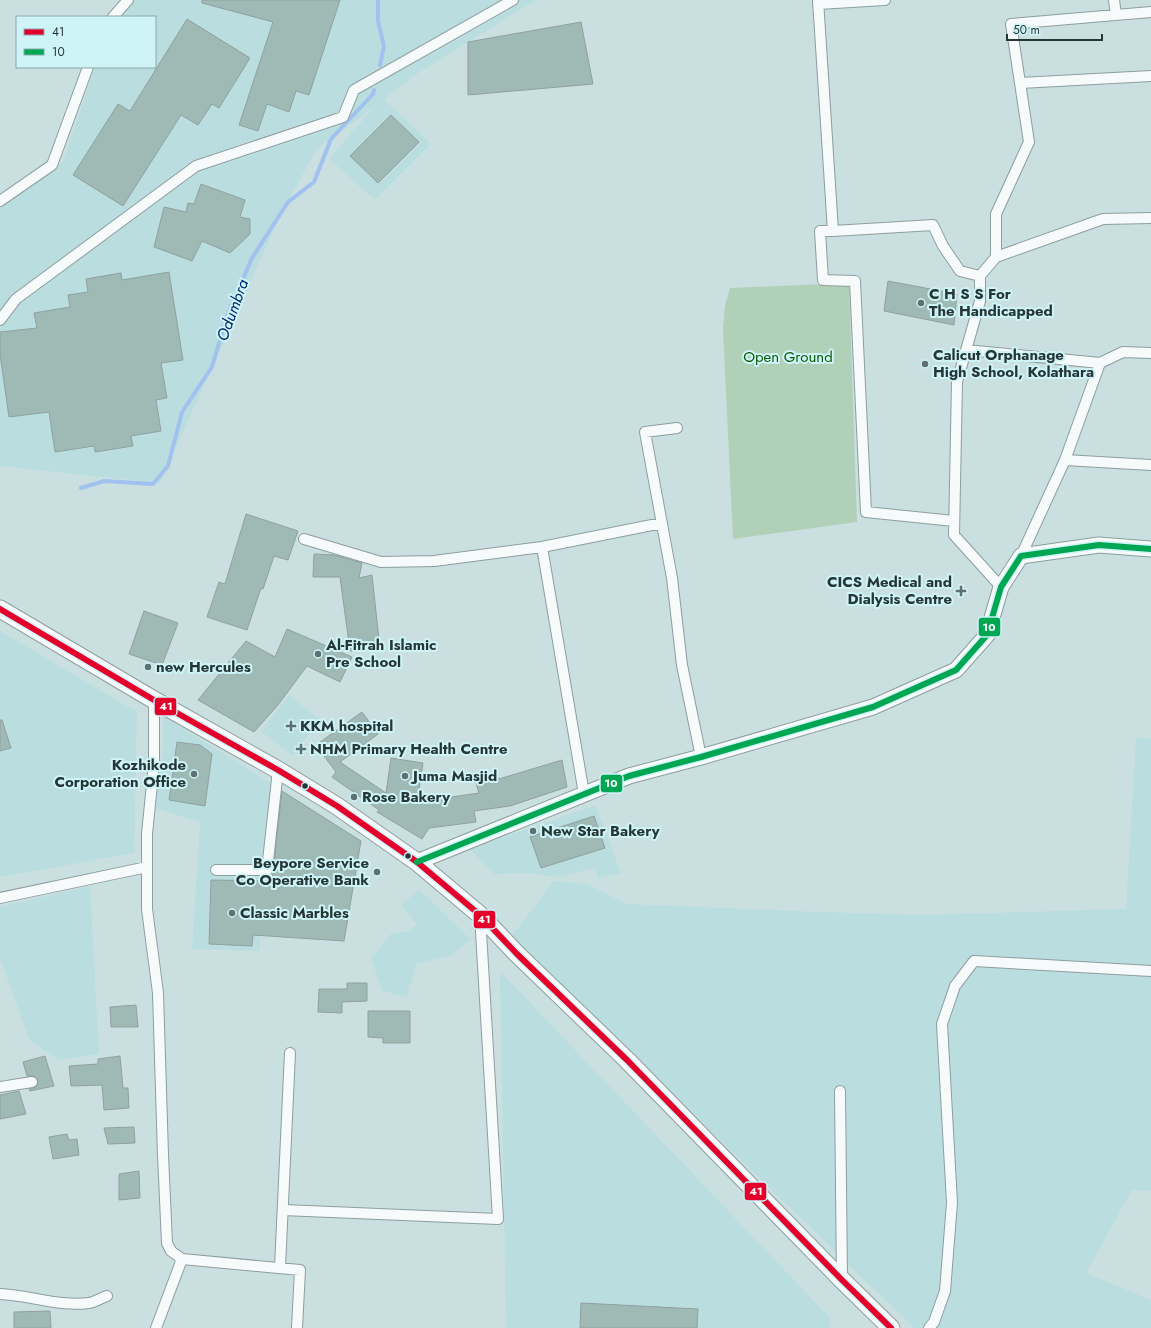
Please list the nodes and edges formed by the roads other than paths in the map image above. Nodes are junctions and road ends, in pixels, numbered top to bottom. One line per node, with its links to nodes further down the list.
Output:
1 (128, 0): 8 (street)
2 (513, 0): 17 (street)
3 (885, 0): 5 (street)
4 (1114, 0): 7 (street)
5 (818, 2): 14 (street)
6 (1151, 12): 7 (street)
7 (1116, 15): 11 (street)
8 (115, 16)
9 (88, 68): 12 (street)
10 (1151, 76): 11 (street)
11 (1020, 83): 15 (street)
12 (0, 201)
13 (1151, 218): 15 (street)
14 (833, 231): 16 (street); 24 (street)
15 (996, 257): 16 (street)
16 (980, 276): 18 (street)
17 (0, 320)
18 (966, 350): 20 (street); 24 (street)
19 (1151, 353): 20 (street)
20 (1100, 363): 22 (street)
21 (677, 428): 25 (street)
22 (1065, 460): 23 (street); 29 (street)
23 (1151, 465)
24 (954, 521): 30 (street)
25 (662, 523): 27 (street); 33 (street)
26 (304, 539): 27 (street)
27 (542, 547): 35 (street)
28 (1151, 549): 29 (main road)
29 (1021, 556): 30 (main road)
30 (1002, 587): 33 (main road)
31 (0, 609): 32 (main road)
32 (154, 700): 34 (main road); 37 (street)
33 (701, 757): 35 (main road)
34 (278, 770): 36 (main road); 38 (street)
35 (584, 794): 36 (main road)
36 (417, 862): 40 (main road)
37 (147, 867): 39 (street); 47 (street)
38 (216, 870)
39 (0, 898)
40 (480, 915): 46 (street); 49 (main road)
41 (1151, 971): 55 (street)
42 (290, 1053): 46 (street)
43 (32, 1082): 44 (street)
44 (0, 1087)
45 (840, 1091): 49 (street)
46 (283, 1210): 48 (street)
47 (182, 1260): 48 (street); 52 (street)
48 (280, 1268): 53 (street)
49 (842, 1280): 54 (main road)
50 (0, 1294): 51 (street)
51 (106, 1296)
52 (156, 1328)
53 (297, 1328)
54 (891, 1328)
55 (928, 1328)

